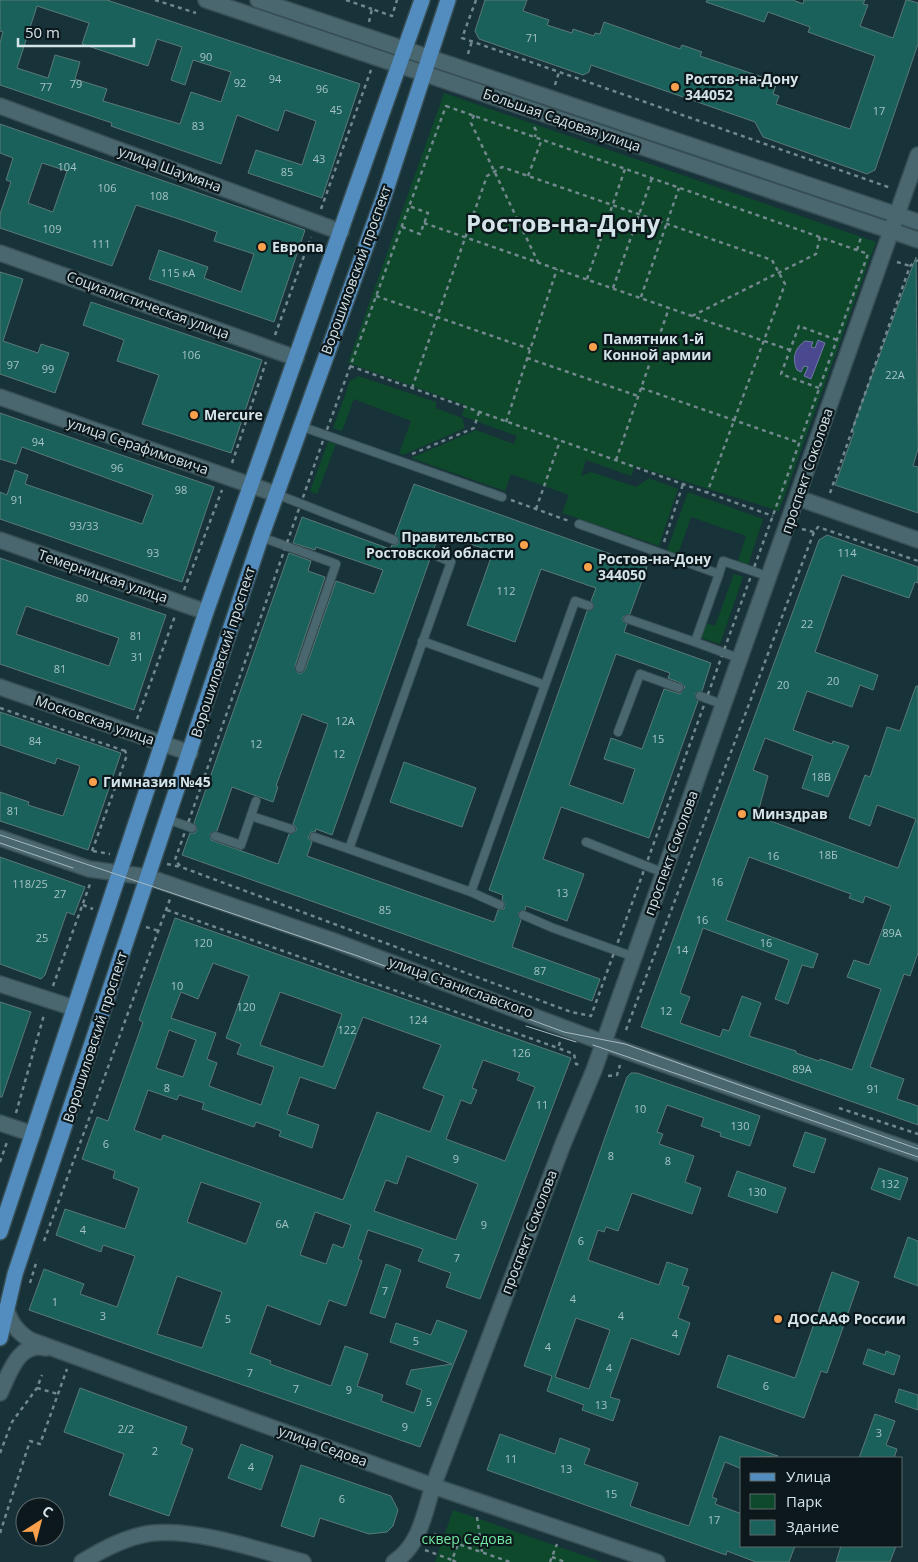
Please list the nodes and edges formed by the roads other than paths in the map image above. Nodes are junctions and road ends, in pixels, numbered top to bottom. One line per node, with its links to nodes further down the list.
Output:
1 (206, 0): 7 (street, Большая Садовая улица)
2 (258, 0): 5 (street, Большая Садовая улица)
3 (422, 0): 5 (main road, Ворошиловский проспект)
4 (448, 0): 6 (main road, Ворошиловский проспект)
5 (405, 48): 6 (street, Большая Садовая улица); 7 (main road, Ворошиловский проспект)
6 (430, 57): 8 (main road, Ворошиловский проспект); 11 (street, Большая Садовая улица)
7 (399, 64): 8 (street, Большая Садовая улица); 14 (main road, Ворошиловский проспект)
8 (425, 73): 13 (street, Большая Садовая улица); 19 (main road, Ворошиловский проспект)
9 (0, 106): 14 (street, улица Шаумяна)
10 (918, 155): 11 (street, проспект Соколова)
11 (896, 214): 12 (street, Большая Садовая улица); 13 (street, проспект Соколова)
12 (918, 222)
13 (890, 230): 15 (street, Большая Садовая улица); 23 (street, проспект Соколова)
14 (341, 232): 17 (main road, Ворошиловский проспект)
15 (918, 240)
16 (0, 253): 17 (street, Социалистическая улица)
17 (296, 358): 20 (main road, Ворошиловский проспект)
18 (0, 397): 20 (street, улица Серафимовича)
19 (300, 426): 21 (main road, Ворошиловский проспект); 22 (lane)
20 (250, 485): 21 (street, улица Серафимовича); 33 (main road, Ворошиловский проспект)
21 (276, 494): 25 (main road, Ворошиловский проспект); 27 (lane)
22 (502, 497)
23 (798, 498): 28 (street); 31 (street, проспект Соколова)
24 (579, 524): 30 (lane)
25 (261, 537): 38 (lane); 46 (main road, Ворошиловский проспект)
26 (0, 540): 33 (street, Темерницкая улица)
27 (394, 540)
28 (918, 540)
29 (432, 554): 35 (lane)
30 (719, 574): 31 (lane); 36 (lane)
31 (770, 577): 37 (street, проспект Соколова)
32 (589, 606): 39 (lane)
33 (206, 612): 45 (main road, Ворошиловский проспект)
34 (628, 619): 36 (lane)
35 (422, 641): 39 (lane); 56 (lane)
36 (695, 642): 37 (lane)
37 (741, 659): 43 (street, проспект Соколова)
38 (300, 668)
39 (545, 685): 60 (lane)
40 (0, 687): 45 (street, Московская улица)
41 (680, 688): 44 (lane)
42 (703, 698): 43 (lane)
43 (724, 705): 57 (street, проспект Соколова)
44 (618, 732)
45 (162, 743): 46 (street, Московская улица); 58 (main road, Ворошиловский проспект)
46 (190, 753): 49 (main road, Ворошиловский проспект)
47 (256, 801): 48 (lane)
48 (251, 816): 51 (lane); 52 (lane)
49 (167, 819): 50 (lane); 59 (main road, Ворошиловский проспект)
50 (189, 827)
51 (291, 829)
52 (215, 836)
53 (314, 837): 56 (lane)
54 (0, 838): 58 (street, улица Станиславского)
55 (586, 842): 57 (lane)
56 (349, 848): 60 (lane)
57 (664, 873): 63 (street, проспект Соколова)
58 (120, 874): 59 (street, улица Станиславского); 65 (main road, Ворошиловский проспект)
59 (148, 877): 66 (street, улица Станиславского); 71 (main road, Ворошиловский проспект)
60 (471, 892): 61 (lane)
61 (500, 905)
62 (523, 915): 63 (lane)
63 (634, 957): 66 (street, проспект Соколова)
64 (0, 984): 65 (street)
65 (74, 1008): 68 (main road, Ворошиловский проспект)
66 (604, 1041): 69 (street, улица Станиславского); 75 (street, проспект Соколова)
67 (0, 1123): 68 (street)
68 (33, 1134): 70 (main road, Ворошиловский проспект)
69 (918, 1153)
70 (0, 1232)
71 (6, 1308): 72 (main road, Ворошиловский проспект); 73 (street, улица Седова)
72 (0, 1338)
73 (72, 1355): 74 (street); 75 (street, улица Седова)
74 (0, 1393)
75 (433, 1486): 78 (street, проспект Соколова); 79 (street, улица Седова)
76 (82, 1562): 77 (street)
77 (303, 1562)
78 (394, 1562)
79 (658, 1562)

